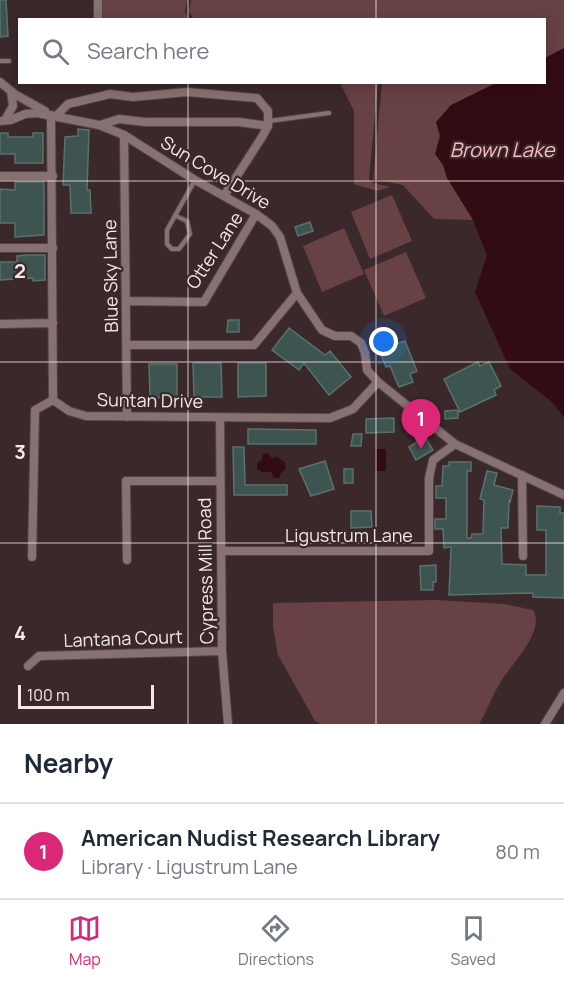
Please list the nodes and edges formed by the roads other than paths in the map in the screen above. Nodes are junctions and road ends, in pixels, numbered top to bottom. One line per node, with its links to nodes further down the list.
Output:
1 (98, 0): 2 (street)
2 (98, 18)
3 (0, 61): 4 (lane)
4 (9, 62)
5 (0, 82): 6 (street, Sun Cove Drive)
6 (11, 91): 8 (street, Sun Cove Drive); 9 (street)
7 (329, 114): 10 (lane)
8 (54, 115): 9 (street, Sun Cove Drive); 10 (street); 11 (street, Sun Cove Drive); 14 (street)
9 (3, 121)
10 (268, 123): 11 (street); 16 (street)
11 (99, 125): 12 (street, Sun Cove Drive)
12 (124, 135): 15 (street, Sun Cove Drive); 22 (street, Blue Sky Lane)
13 (0, 176): 14 (street)
14 (53, 176): 20 (street)
15 (195, 180): 16 (street, Sun Cove Drive); 18 (lane)
16 (224, 196): 17 (street, Sun Cove Drive)
17 (256, 214): 21 (street, Sun Cove Drive); 22 (street, Otter Lane)
18 (176, 216): 18 (lane)
19 (0, 248): 20 (street)
20 (53, 248): 23 (street)
21 (297, 293): 25 (street); 26 (street, Sun Cove Drive)
22 (127, 301): 25 (street, Blue Sky Lane)
23 (53, 323): 24 (street); 27 (street)
24 (0, 324)
25 (127, 345): 28 (street, Blue Sky Lane)
26 (378, 382): 29 (street, Suntan Drive); 30 (street, Sun Cove Drive)
27 (53, 400): 28 (street, Suntan Drive); 36 (street)
28 (127, 417): 29 (street, Suntan Drive)
29 (220, 418): 32 (street, Cypress Mill Road)
30 (455, 444): 31 (street, Sun Cove Drive); 34 (street, Ligustrum Lane)
31 (522, 475): 33 (street, Sun Cove Drive); 35 (street)
32 (220, 481): 34 (street, Cypress Mill Road); 37 (street)
33 (564, 495)
34 (221, 550): 38 (street, Cypress Mill Road)
35 (524, 556)
36 (33, 558)
37 (127, 560)
38 (222, 651): 39 (street, Lantana Court); 41 (street, Cypress Mill Road)
39 (28, 666)
40 (564, 693): 42 (street)
41 (228, 724)
42 (545, 724)

